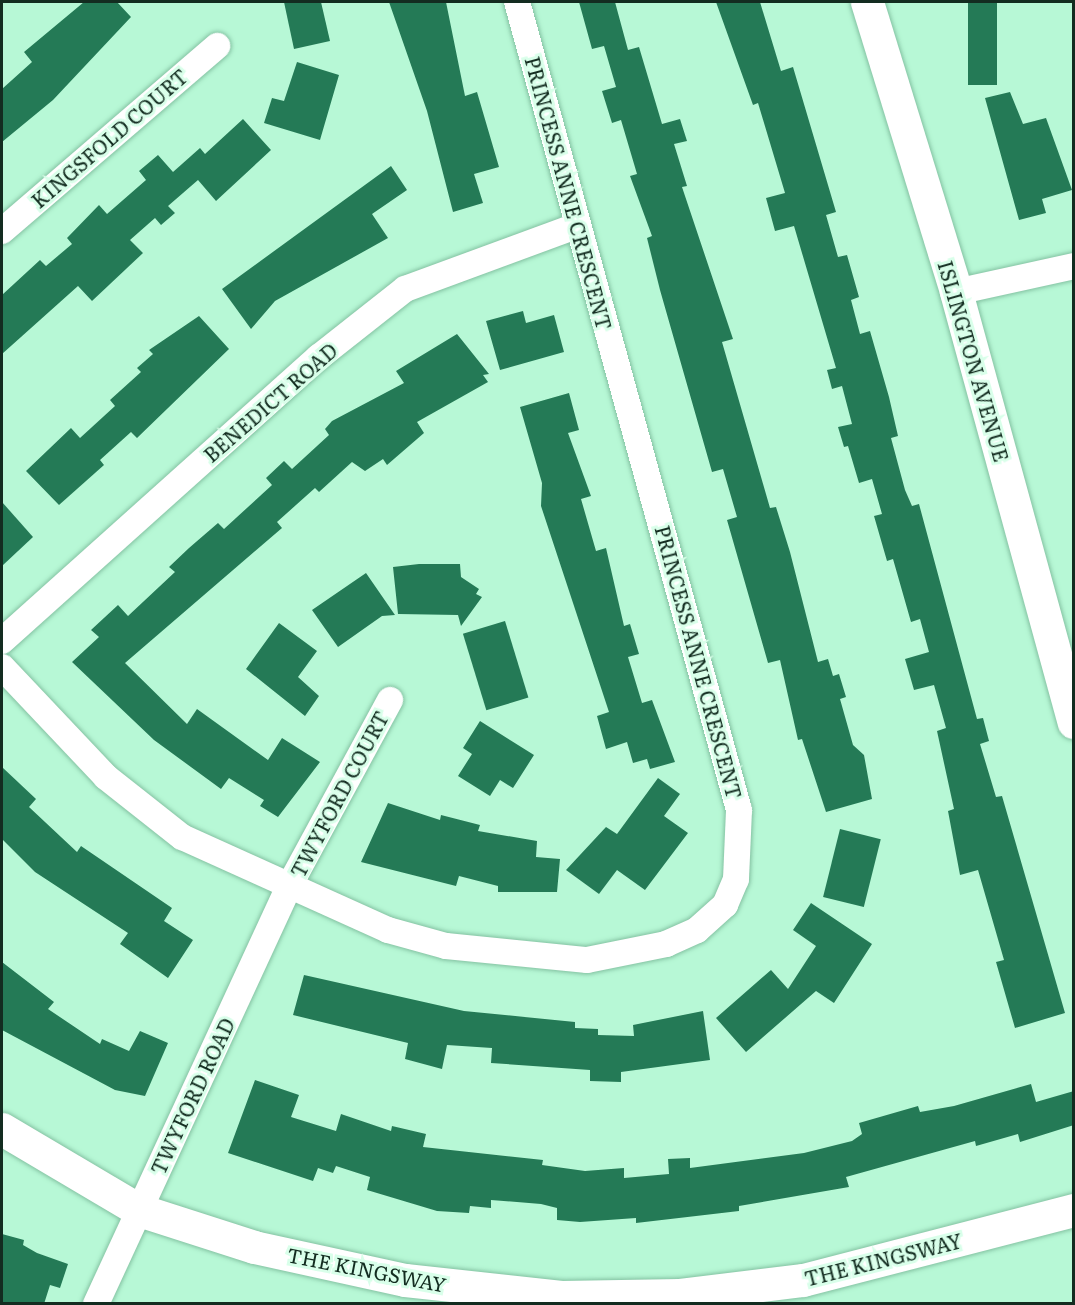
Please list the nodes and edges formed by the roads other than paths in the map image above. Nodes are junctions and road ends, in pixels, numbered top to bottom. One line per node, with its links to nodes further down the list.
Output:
1 (517, 2): 4 (street, PRINCESS ANNE CRESCENT)
2 (867, 2): 7 (street, ISLINGTON AVENUE)
3 (217, 46): 5 (street, KINGSFOLD COURT)
4 (576, 226): 8 (street, BENEDICT ROAD); 12 (street, PRINCESS ANNE CRESCENT)
5 (2, 231)
6 (1074, 266): 7 (street)
7 (956, 292): 11 (street, ISLINGTON AVENUE)
8 (2, 641)
9 (2, 667): 12 (street, PRINCESS ANNE CRESCENT)
10 (390, 699): 12 (street, TWYFORD COURT)
11 (1074, 722)
12 (288, 888): 14 (street, TWYFORD ROAD)
13 (2, 1129): 14 (street, THE KINGSWAY)
14 (139, 1210): 15 (street, THE KINGSWAY); 16 (street, TWYFORD ROAD)
15 (1074, 1210)
16 (96, 1304)

